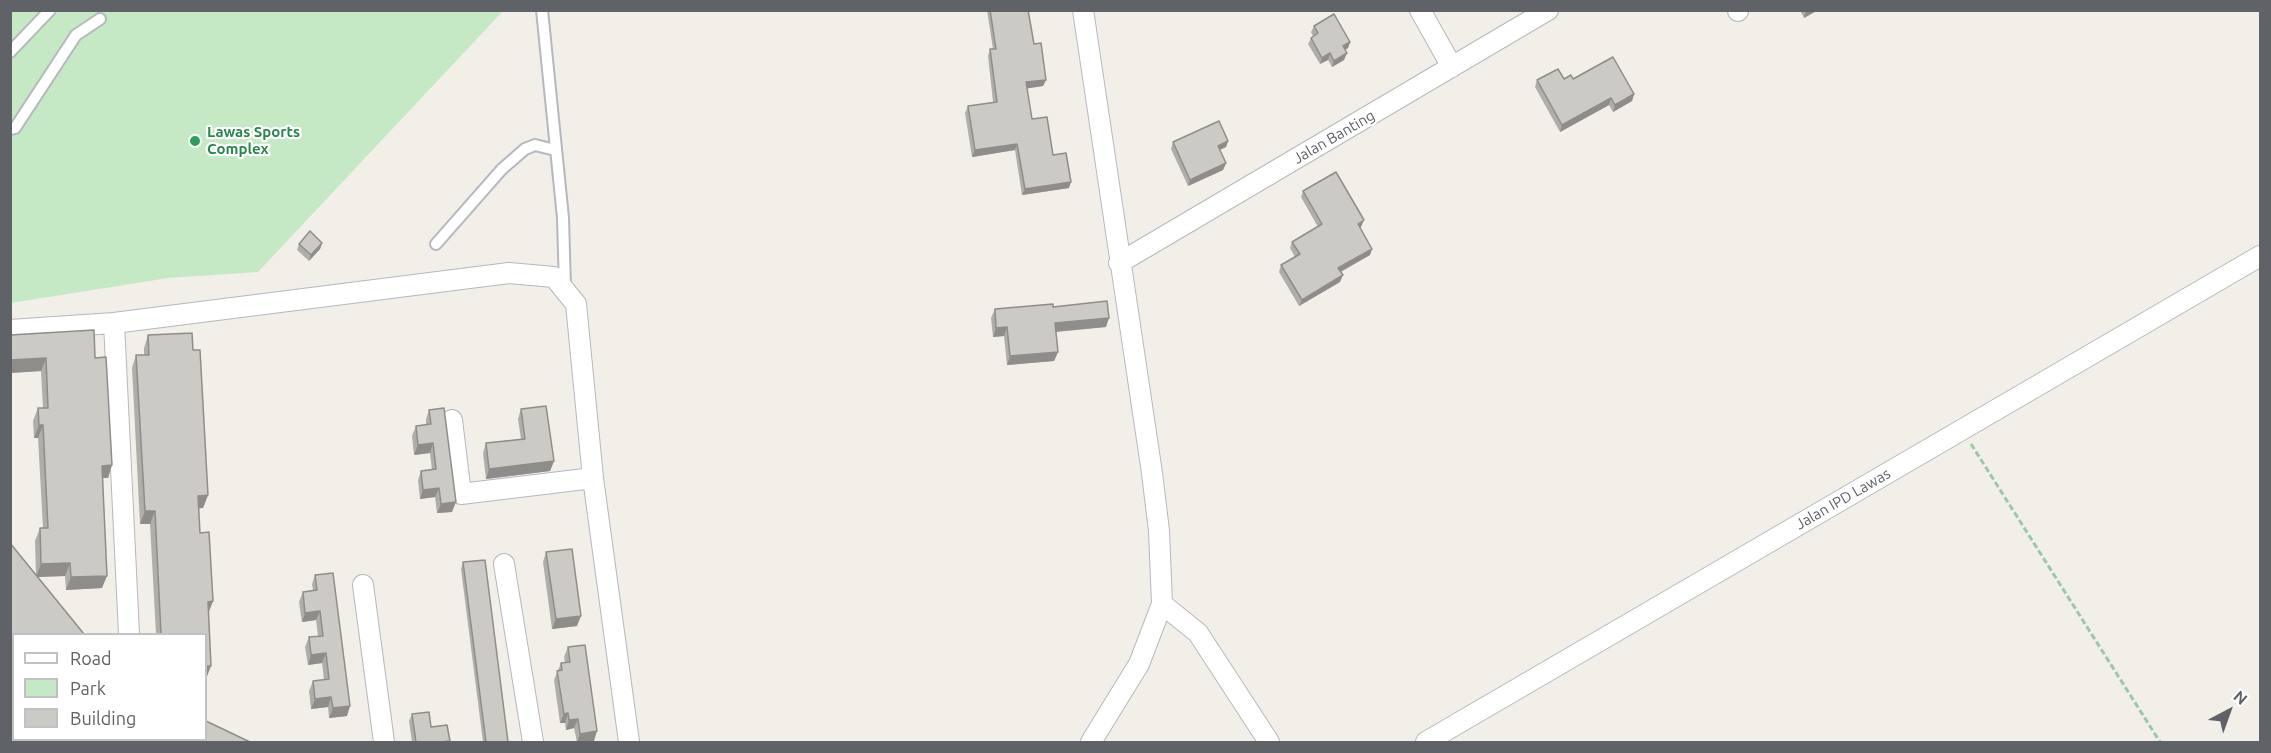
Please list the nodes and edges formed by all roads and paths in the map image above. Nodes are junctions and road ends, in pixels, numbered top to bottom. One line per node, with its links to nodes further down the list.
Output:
1 (50, 10): 7 (lane)
2 (542, 10): 10 (lane)
3 (1083, 10): 13 (street)
4 (1420, 10): 8 (street)
5 (1548, 10): 8 (street, Jalan Banting)
6 (100, 19): 9 (lane)
7 (10, 52)
8 (1452, 67): 13 (street, Jalan Banting)
9 (10, 129)
10 (555, 150): 11 (lane); 14 (lane)
11 (436, 244)
12 (2260, 256): 18 (street, Jalan IPD Lawas)
13 (1119, 263): 22 (street)
14 (565, 290): 15 (street); 19 (street)
15 (114, 323): 16 (street); 23 (street)
16 (10, 330)
17 (452, 420): 19 (street)
18 (1962, 430): 29 (street, Jalan IPD Lawas); 30 (path)
19 (593, 478): 26 (street)
20 (504, 564): 25 (street)
21 (363, 585): 24 (street)
22 (1162, 604): 27 (street); 28 (street)
23 (129, 633)
24 (384, 742)
25 (533, 742)
26 (629, 742)
27 (1091, 742)
28 (1269, 742)
29 (1426, 742)
30 (2160, 742)

